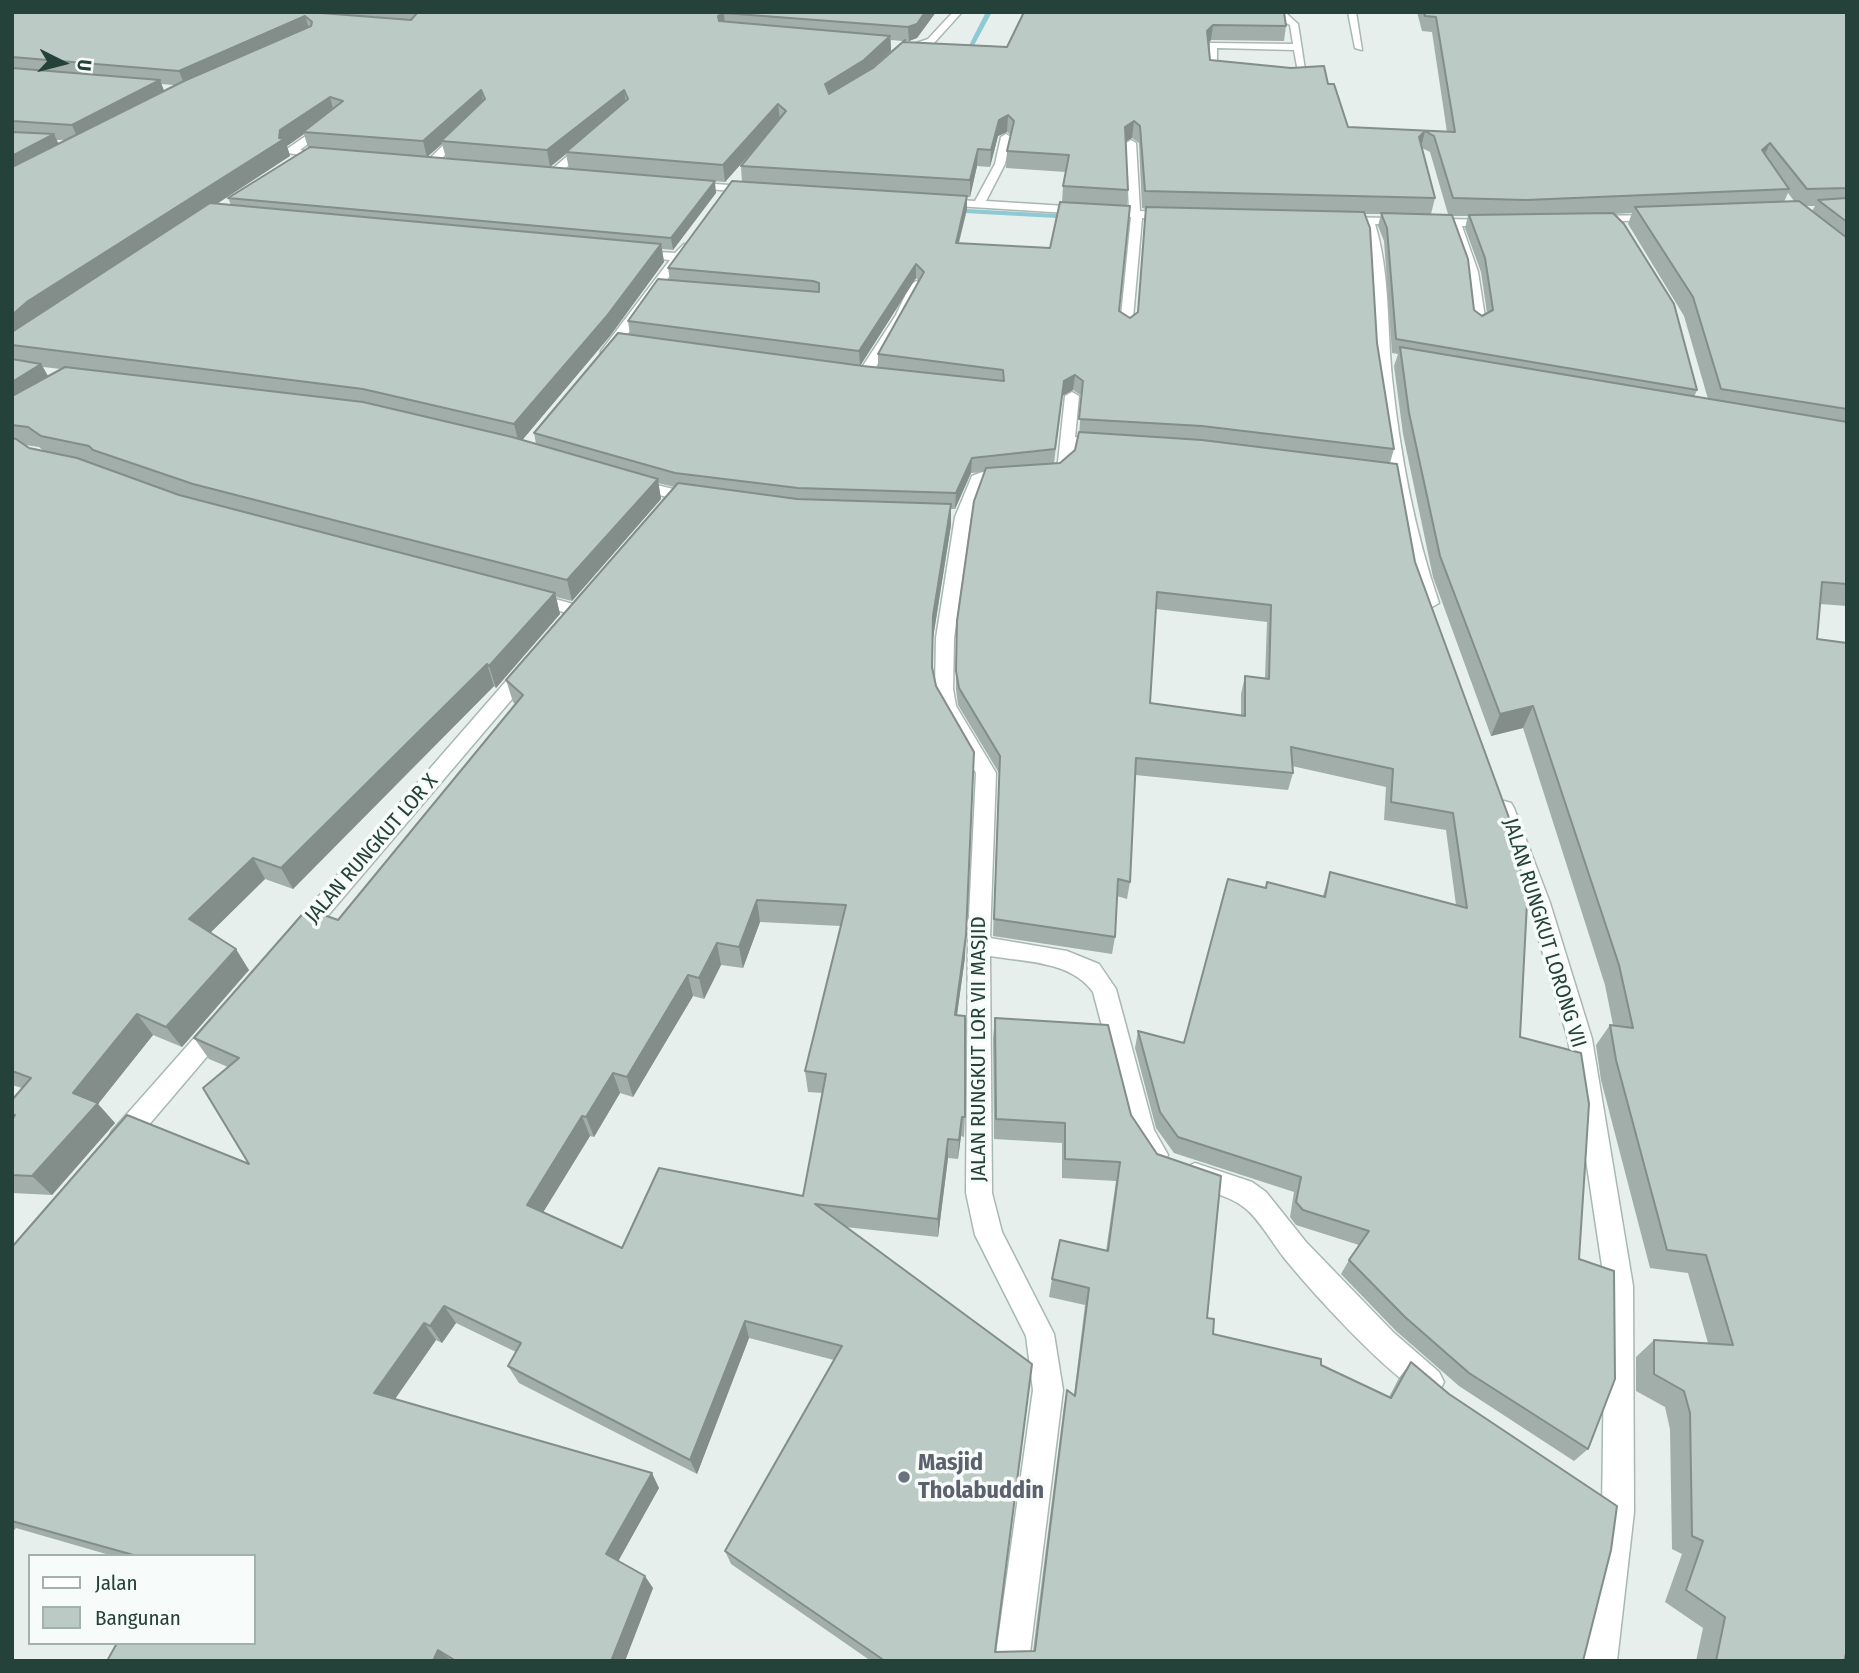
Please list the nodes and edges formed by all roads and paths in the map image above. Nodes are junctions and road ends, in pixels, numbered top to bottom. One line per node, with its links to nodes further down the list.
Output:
1 (958, 12): 5 (street)
2 (1269, 12): 6 (street)
3 (1352, 12): 7 (street)
4 (883, 45): 5 (street)
5 (910, 47): 8 (street)
6 (1298, 47): 9 (street); 10 (street)
7 (1359, 48)
8 (886, 62)
9 (1242, 75)
10 (1276, 77)
11 (340, 117): 17 (street)
12 (476, 120): 19 (street)
13 (1006, 137): 32 (street)
14 (595, 138): 23 (street)
15 (1130, 143): 36 (street)
16 (320, 153): 17 (street)
17 (298, 159): 21 (street)
18 (419, 161): 19 (street)
19 (432, 162): 20 (street)
20 (445, 163)
21 (314, 165)
22 (540, 171): 23 (street)
23 (554, 173): 25 (street)
24 (428, 174): 26 (street)
25 (568, 174)
26 (441, 175)
27 (737, 178): 30 (street)
28 (675, 183): 30 (street)
29 (770, 191): 30 (street)
30 (722, 196)
31 (923, 201): 32 (street)
32 (979, 204): 36 (street)
33 (1436, 205): 40 (street)
34 (1190, 216): 36 (street)
35 (1664, 216): 37 (street)
36 (1136, 218): 50 (street)
37 (1612, 219): 39 (street); 44 (street)
38 (1320, 220): 43 (street)
39 (1576, 220)
40 (1441, 222): 41 (street); 43 (street)
41 (1454, 222): 42 (street); 49 (street)
42 (1507, 223)
43 (1372, 232): 57 (street)
44 (1626, 233)
45 (693, 235): 47 (street)
46 (622, 252): 47 (street)
47 (677, 257): 51 (street)
48 (916, 285): 52 (street)
49 (1479, 324)
50 (1127, 326)
51 (600, 362)
52 (864, 375)
53 (1072, 396): 54 (street)
54 (1067, 440): 55 (street); 69 (street, JALAN RUNGKUT LOR VII MASJID)
55 (1115, 443)
56 (1375, 470): 57 (street)
57 (1400, 474): 65 (street)
58 (612, 478): 59 (street)
59 (676, 496): 60 (street); 61 (street)
60 (717, 502)
61 (658, 517)
62 (596, 590): 64 (street)
63 (512, 592): 64 (street)
64 (578, 611): 66 (street)
65 (1440, 630)
66 (560, 632)
67 (541, 653): 70 (street, JALAN RUNGKUT LOR X)
68 (1496, 786): 75 (street, JALAN RUNGKUT LORONG VII)
69 (979, 945): 73 (street); 76 (street, JALAN RUNGKUT LOR VII MASJID)
70 (286, 949)
71 (231, 1012): 72 (street)
72 (103, 1160)
73 (1447, 1398)
74 (1595, 1497): 75 (street)
75 (1618, 1512): 77 (street, JALAN RUNGKUT LORONG VII)
76 (1012, 1661)
77 (1600, 1661)

